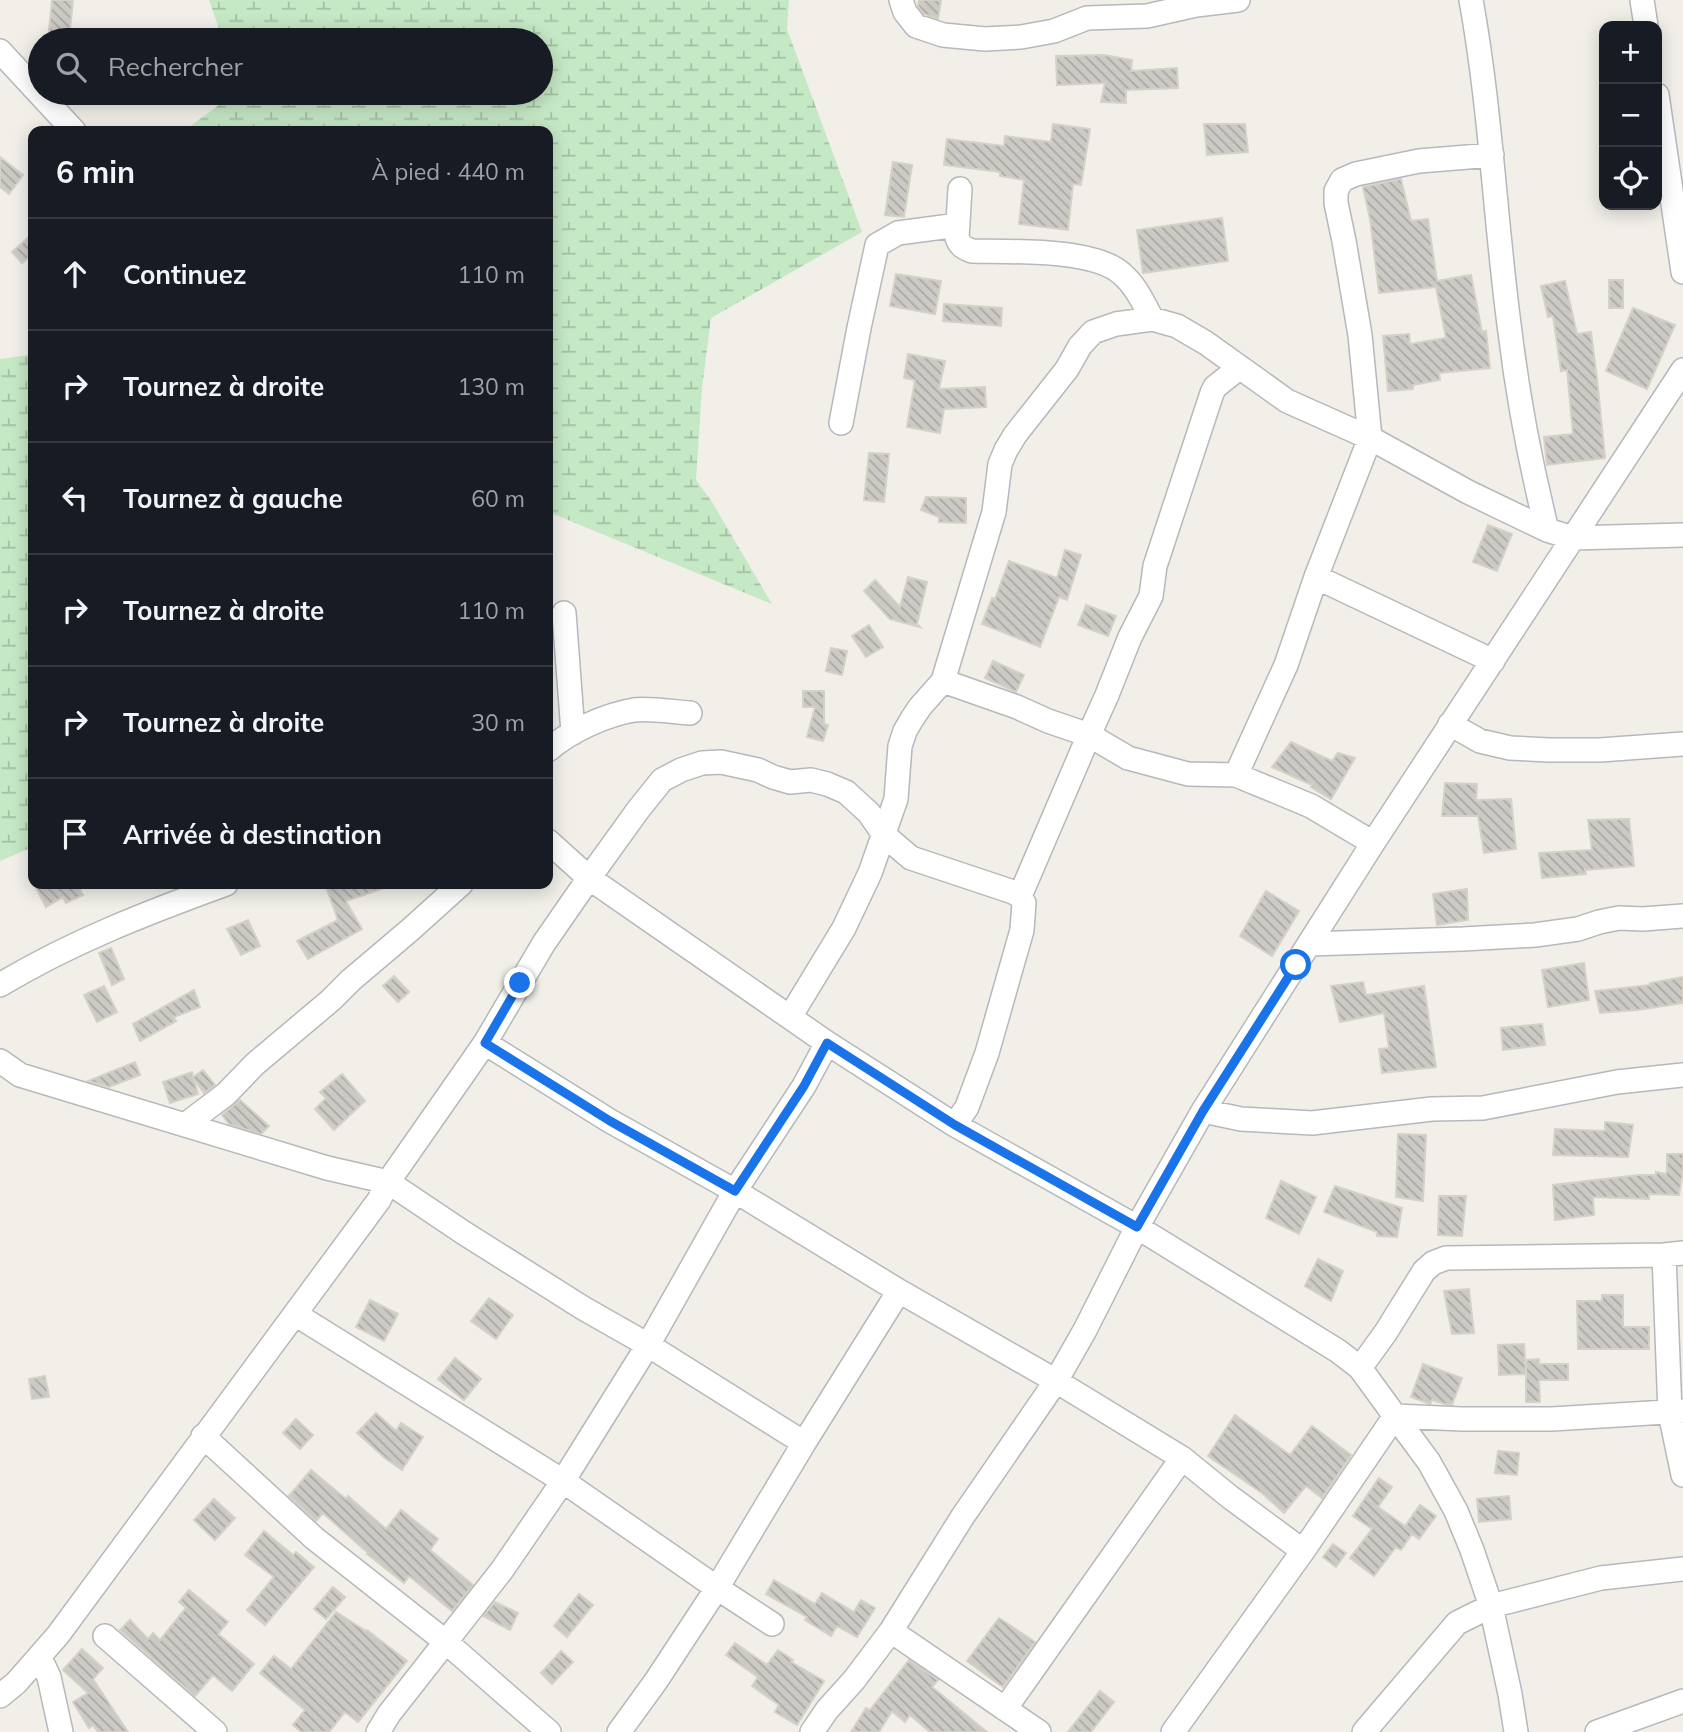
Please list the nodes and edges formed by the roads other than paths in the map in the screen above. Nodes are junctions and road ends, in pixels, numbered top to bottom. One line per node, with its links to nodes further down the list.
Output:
1 (901, 0): 6 (street)
2 (1238, 0): 5 (street)
3 (1471, 0): 13 (street)
4 (1642, 0): 7 (street)
5 (1197, 3): 6 (street)
6 (1086, 9)
7 (1645, 21)
8 (0, 51): 9 (street)
9 (28, 81)
10 (50, 105): 11 (street)
11 (69, 126)
12 (1662, 129): 16 (street)
13 (1492, 155): 21 (street); 22 (street)
14 (960, 189): 15 (street)
15 (958, 225): 17 (street); 20 (street)
16 (1683, 272)
17 (1152, 319): 18 (street); 28 (street)
18 (1239, 368): 21 (street); 32 (street)
19 (1683, 370): 24 (street)
20 (841, 423)
21 (1370, 438): 22 (street); 25 (street)
22 (1547, 530): 24 (street)
23 (1683, 535): 24 (street)
24 (1573, 538): 27 (street)
25 (1316, 577): 27 (street); 35 (street)
26 (564, 613): 31 (street)
27 (1493, 661): 30 (street)
28 (943, 681): 32 (street); 36 (street)
29 (690, 713): 31 (street)
30 (1450, 724): 33 (street); 37 (street)
31 (573, 733): 34 (street)
32 (1089, 735): 35 (street); 42 (street)
33 (1683, 744)
34 (553, 746)
35 (1236, 775): 37 (street)
36 (884, 835): 39 (street); 42 (street); 46 (street)
37 (1373, 842): 44 (street)
38 (553, 846): 39 (street)
39 (589, 878): 46 (street); 47 (street)
40 (212, 889): 45 (street)
41 (455, 889): 52 (street)
42 (1020, 896): 53 (street)
43 (1683, 916): 44 (street)
44 (1309, 944): 51 (street)
45 (0, 985)
46 (790, 1017): 48 (street)
47 (485, 1043): 54 (street); 55 (street)
48 (827, 1043): 53 (street); 55 (street)
49 (0, 1061): 52 (street)
50 (1683, 1075): 51 (street)
51 (1203, 1111): 56 (street)
52 (185, 1125): 54 (street)
53 (955, 1125): 56 (street)
54 (388, 1182): 59 (street); 60 (street)
55 (735, 1191): 58 (street); 60 (street)
56 (1137, 1227): 61 (street); 62 (street)
57 (1673, 1254): 61 (street); 63 (street)
58 (899, 1291): 62 (street); 66 (street)
59 (295, 1314): 65 (street); 69 (street)
60 (648, 1345): 66 (street); 69 (street)
61 (1360, 1368): 64 (street)
62 (1056, 1381): 67 (street); 75 (street)
63 (1676, 1412): 64 (street); 68 (street)
64 (1395, 1416): 70 (street); 73 (street)
65 (204, 1436): 77 (street); 78 (street)
66 (804, 1443): 72 (street)
67 (1182, 1458): 70 (street); 81 (street)
68 (1683, 1475)
69 (563, 1481): 72 (street); 77 (street)
70 (1303, 1551): 90 (street)
71 (1683, 1569): 73 (street)
72 (717, 1588): 74 (street); 87 (street)
73 (1491, 1606): 91 (street); 92 (street)
74 (772, 1624)
75 (891, 1631): 81 (street); 82 (street)
76 (105, 1636): 84 (street)
77 (446, 1642): 85 (street); 86 (street)
78 (40, 1658): 79 (street); 83 (street)
79 (0, 1696)
80 (1683, 1702): 93 (street)
81 (1005, 1709): 89 (street)
82 (827, 1721): 88 (street)
83 (61, 1732)
84 (215, 1732)
85 (378, 1732)
86 (549, 1732)
87 (619, 1732)
88 (812, 1732)
89 (1039, 1732)
90 (1173, 1732)
91 (1364, 1732)
92 (1516, 1732)
93 (1597, 1732)

